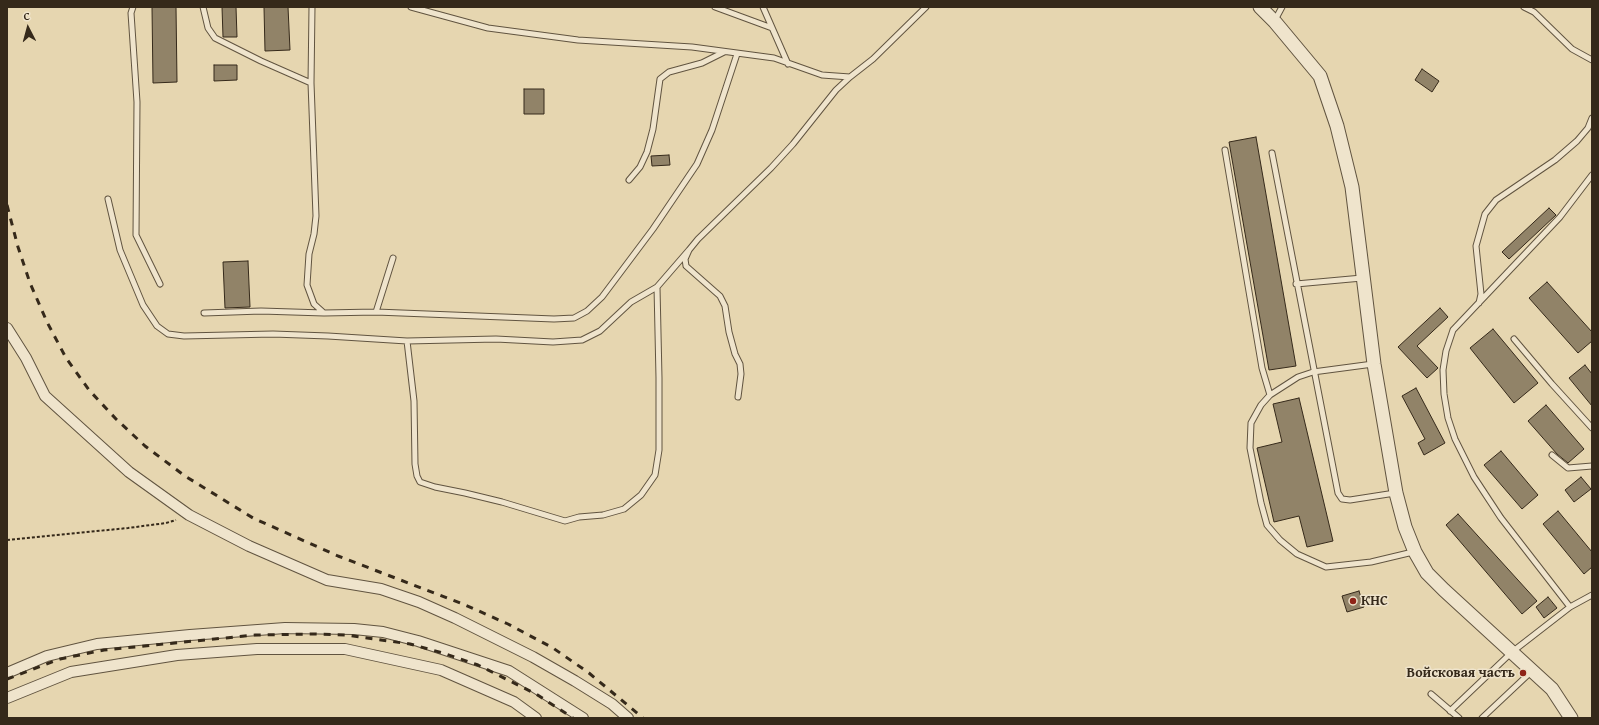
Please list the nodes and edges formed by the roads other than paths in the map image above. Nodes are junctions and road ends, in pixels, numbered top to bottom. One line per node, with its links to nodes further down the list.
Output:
1 (132, 7): 28 (lane)
2 (203, 7): 18 (lane)
3 (312, 7): 18 (lane)
4 (410, 7): 13 (lane)
5 (715, 7): 12 (lane)
6 (763, 7): 12 (lane)
7 (926, 7): 17 (lane)
8 (1260, 7): 11 (street)
9 (1282, 7): 11 (lane)
10 (1524, 7): 15 (lane)
11 (1275, 22): 27 (street)
12 (772, 28): 16 (lane)
13 (725, 52): 14 (lane); 23 (lane)
14 (737, 54): 16 (lane); 32 (lane)
15 (1592, 60)
16 (788, 64): 17 (lane)
17 (850, 77): 25 (lane)
18 (311, 83): 34 (lane)
19 (1592, 118): 31 (lane)
20 (1225, 150): 40 (lane)
21 (1272, 153): 29 (lane)
22 (1592, 175): 31 (lane)
23 (629, 180)
24 (108, 199): 37 (lane)
25 (689, 250): 30 (lane); 41 (lane)
26 (394, 258): 32 (lane)
27 (1363, 278): 29 (lane); 38 (street)
28 (160, 284)
29 (1296, 284): 39 (lane)
30 (657, 286): 37 (lane); 37 (lane)
31 (1479, 303): 48 (lane)
32 (376, 312): 34 (lane)
33 (204, 313): 34 (lane)
34 (324, 313)
35 (7, 328): 57 (street)
36 (1514, 339): 42 (lane)
37 (407, 341)
38 (1374, 364): 39 (lane); 45 (street)
39 (1313, 372): 40 (lane); 45 (lane)
40 (1270, 395): 46 (lane)
41 (738, 397)
42 (1592, 428)
43 (1552, 455): 44 (lane)
44 (1592, 466)
45 (1396, 493): 46 (street)
46 (1415, 552): 49 (street)
47 (1592, 595): 48 (lane)
48 (1570, 607): 49 (lane)
49 (1512, 652): 50 (street); 54 (lane)
50 (1532, 671): 59 (lane); 60 (street)
51 (7, 673): 56 (street)
52 (1431, 694): 54 (lane)
53 (7, 698): 55 (street)
54 (1450, 711): 58 (lane)
55 (536, 718)
56 (583, 718)
57 (628, 718)
58 (1459, 718)
59 (1482, 718)
60 (1571, 718)

